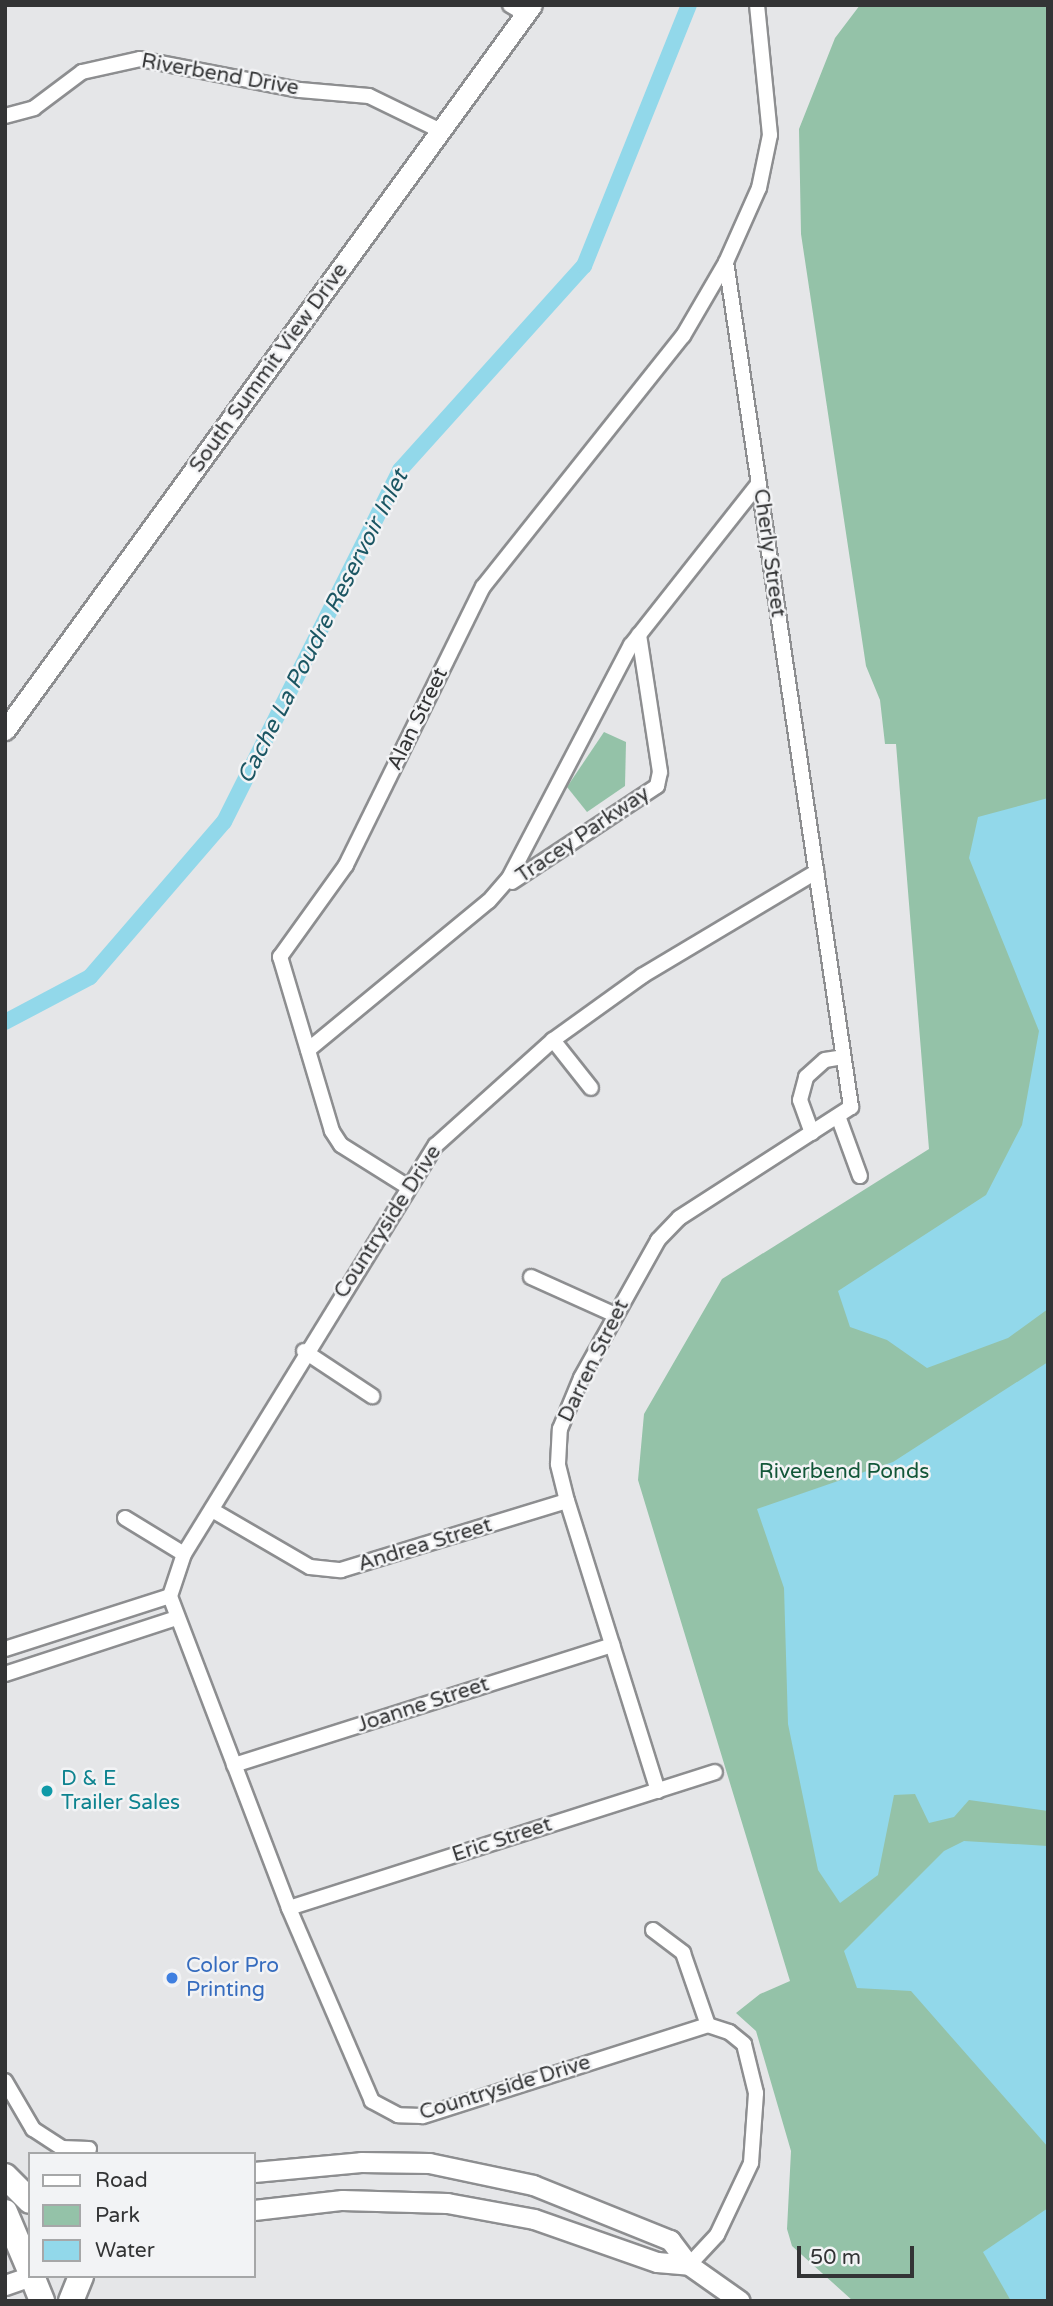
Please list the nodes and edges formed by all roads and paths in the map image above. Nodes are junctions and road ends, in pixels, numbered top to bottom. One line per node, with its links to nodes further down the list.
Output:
1 (757, 5): 5 (street)
2 (522, 8): 4 (main road, South Summit View Drive)
3 (5, 116): 4 (street, Riverbend Drive)
4 (441, 131): 8 (main road, South Summit View Drive)
5 (726, 262): 6 (street, Cherly Street); 12 (street, Alan Street)
6 (759, 484): 7 (street, Tracey Parkway); 9 (street, Cherly Street)
7 (639, 635): 10 (street, Tracey Parkway); 10 (street, Tracey Parkway)
8 (5, 730)
9 (816, 872): 11 (street, Countryside Drive); 13 (street, Cherly Street)
10 (489, 901): 12 (street, Tracey Parkway)
11 (553, 1040): 14 (street); 19 (street, Countryside Drive)
12 (308, 1050): 19 (street, Alan Street)
13 (843, 1057): 15 (street, Cherly Street); 17 (street)
14 (591, 1088)
15 (851, 1107): 16 (street, Darren Street)
16 (838, 1116): 17 (street, Darren Street); 18 (street)
17 (812, 1133): 21 (street, Darren Street)
18 (860, 1176)
19 (408, 1187): 22 (street, Countryside Drive)
20 (531, 1277): 21 (street)
21 (615, 1315): 24 (street, Darren Street)
22 (304, 1351): 23 (street); 25 (street, Countryside Drive)
23 (373, 1396)
24 (567, 1501): 25 (street, Andrea Street); 30 (street, Darren Street)
25 (212, 1510): 27 (street, Countryside Drive)
26 (125, 1518): 27 (street)
27 (184, 1554): 28 (street, Countryside Drive)
28 (170, 1596): 29 (street, Countryside Drive); 31 (street)
29 (176, 1618): 32 (street); 33 (street, Countryside Drive)
30 (612, 1645): 33 (street, Joanne Street); 35 (street, Darren Street)
31 (5, 1650)
32 (5, 1674)
33 (234, 1765): 36 (street, Countryside Drive)
34 (715, 1772): 35 (street, Eric Street)
35 (658, 1791): 36 (street, Eric Street)
36 (289, 1908): 38 (street, Countryside Drive)
37 (653, 1930): 38 (street)
38 (708, 2025): 47 (street)
39 (5, 2081): 40 (street)
40 (89, 2149)
41 (256, 2172): 47 (main road)
42 (5, 2176): 43 (highway)
43 (28, 2199)
44 (256, 2210): 47 (main road)
45 (5, 2212): 46 (highway)
46 (17, 2241): 48 (highway)
47 (690, 2264): 55 (main road)
48 (28, 2268)
49 (28, 2276): 52 (main road)
50 (32, 2278): 53 (highway)
51 (80, 2278): 54 (highway)
52 (5, 2285)
53 (42, 2301)
54 (71, 2301)
55 (740, 2301)

